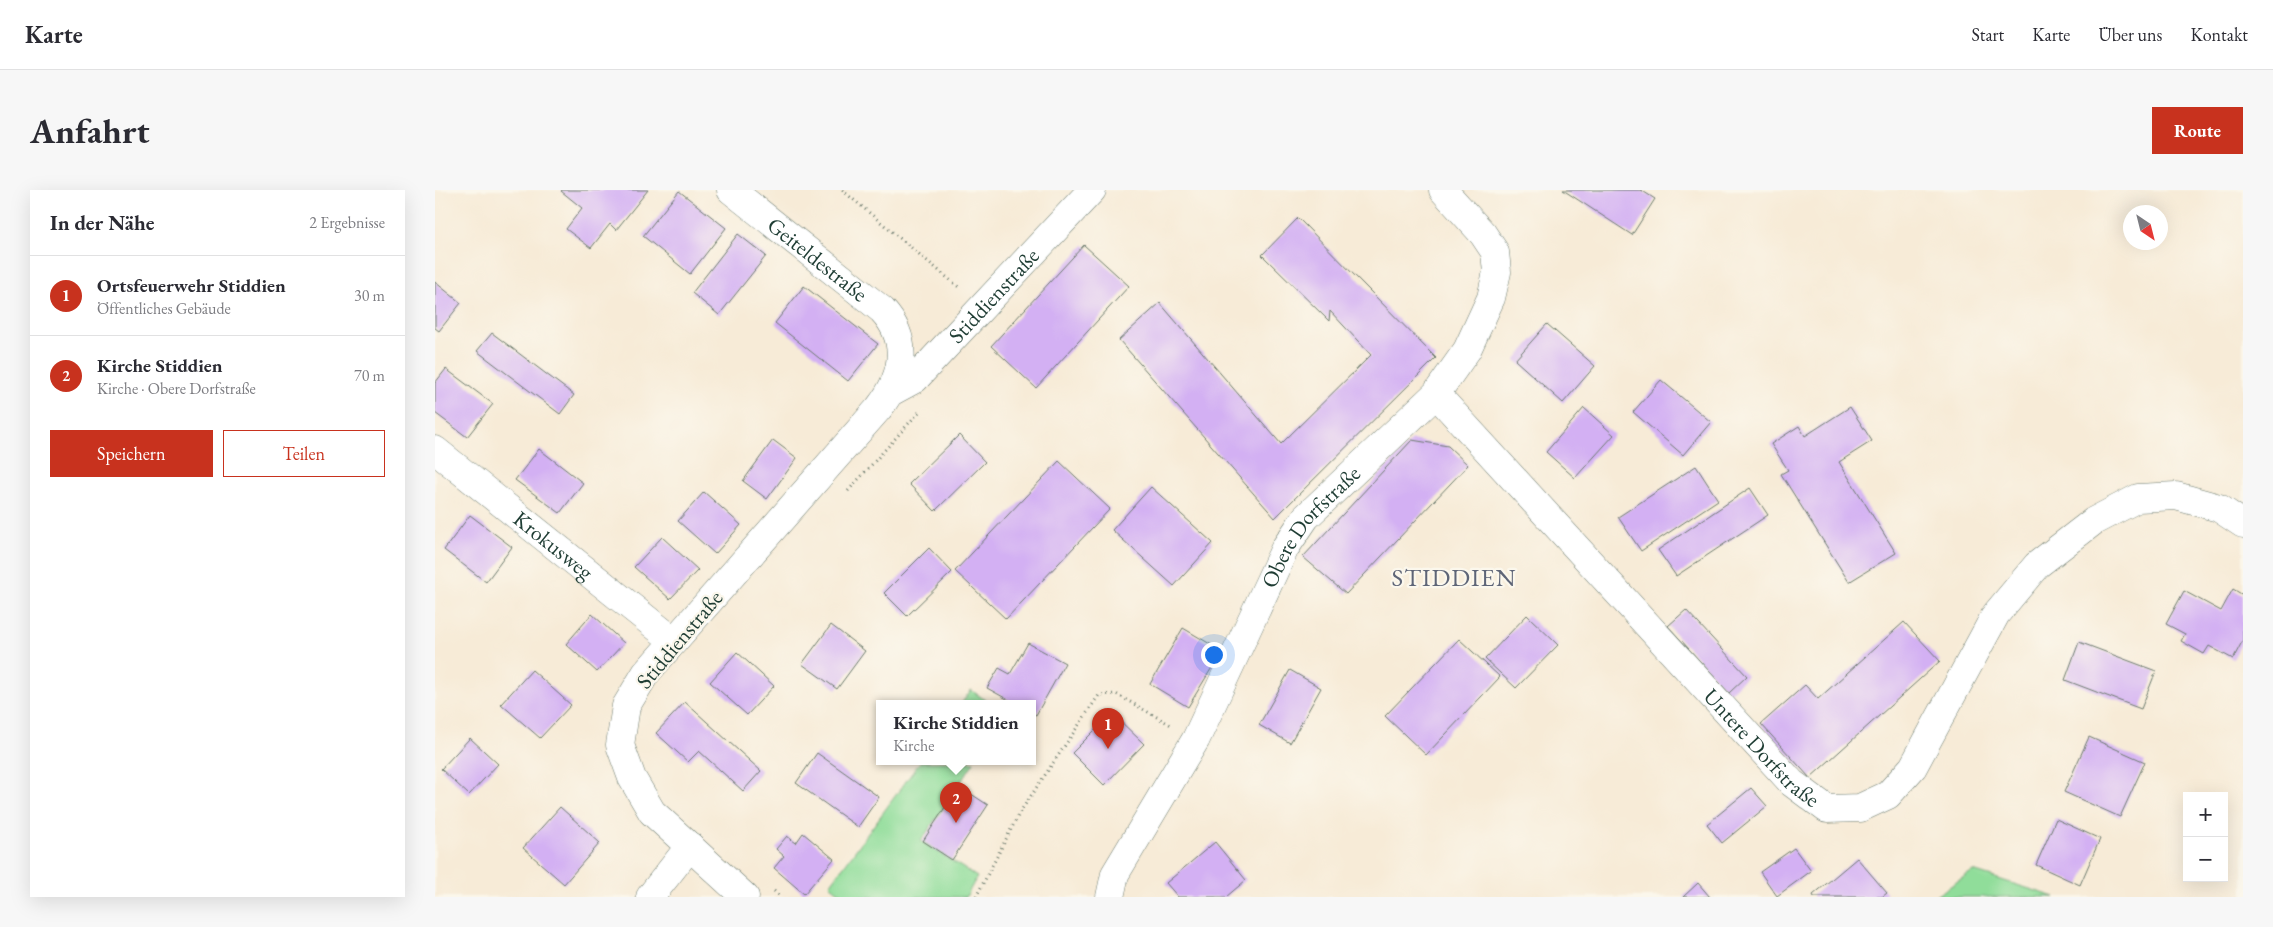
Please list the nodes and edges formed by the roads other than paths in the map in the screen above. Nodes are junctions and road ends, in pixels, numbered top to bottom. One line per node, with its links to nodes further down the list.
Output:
1 (731, 190): 4 (street, Geiteldestraße)
2 (1092, 190): 5 (street, Stiddienstraße)
3 (1443, 190): 6 (street, Obere Dorfstraße)
4 (882, 310): 5 (street, Stiddienstraße)
5 (891, 392): 9 (street, Stiddienstraße)
6 (1436, 394): 8 (street, Untere Dorfstraße); 13 (street, Obere Dorfstraße)
7 (435, 450): 9 (street, Krokusweg)
8 (2243, 524)
9 (674, 641): 10 (street, Stiddienstraße)
10 (690, 846): 11 (street, Stiddienstraße); 12 (street)
11 (756, 891)
12 (649, 897)
13 (1110, 897)

